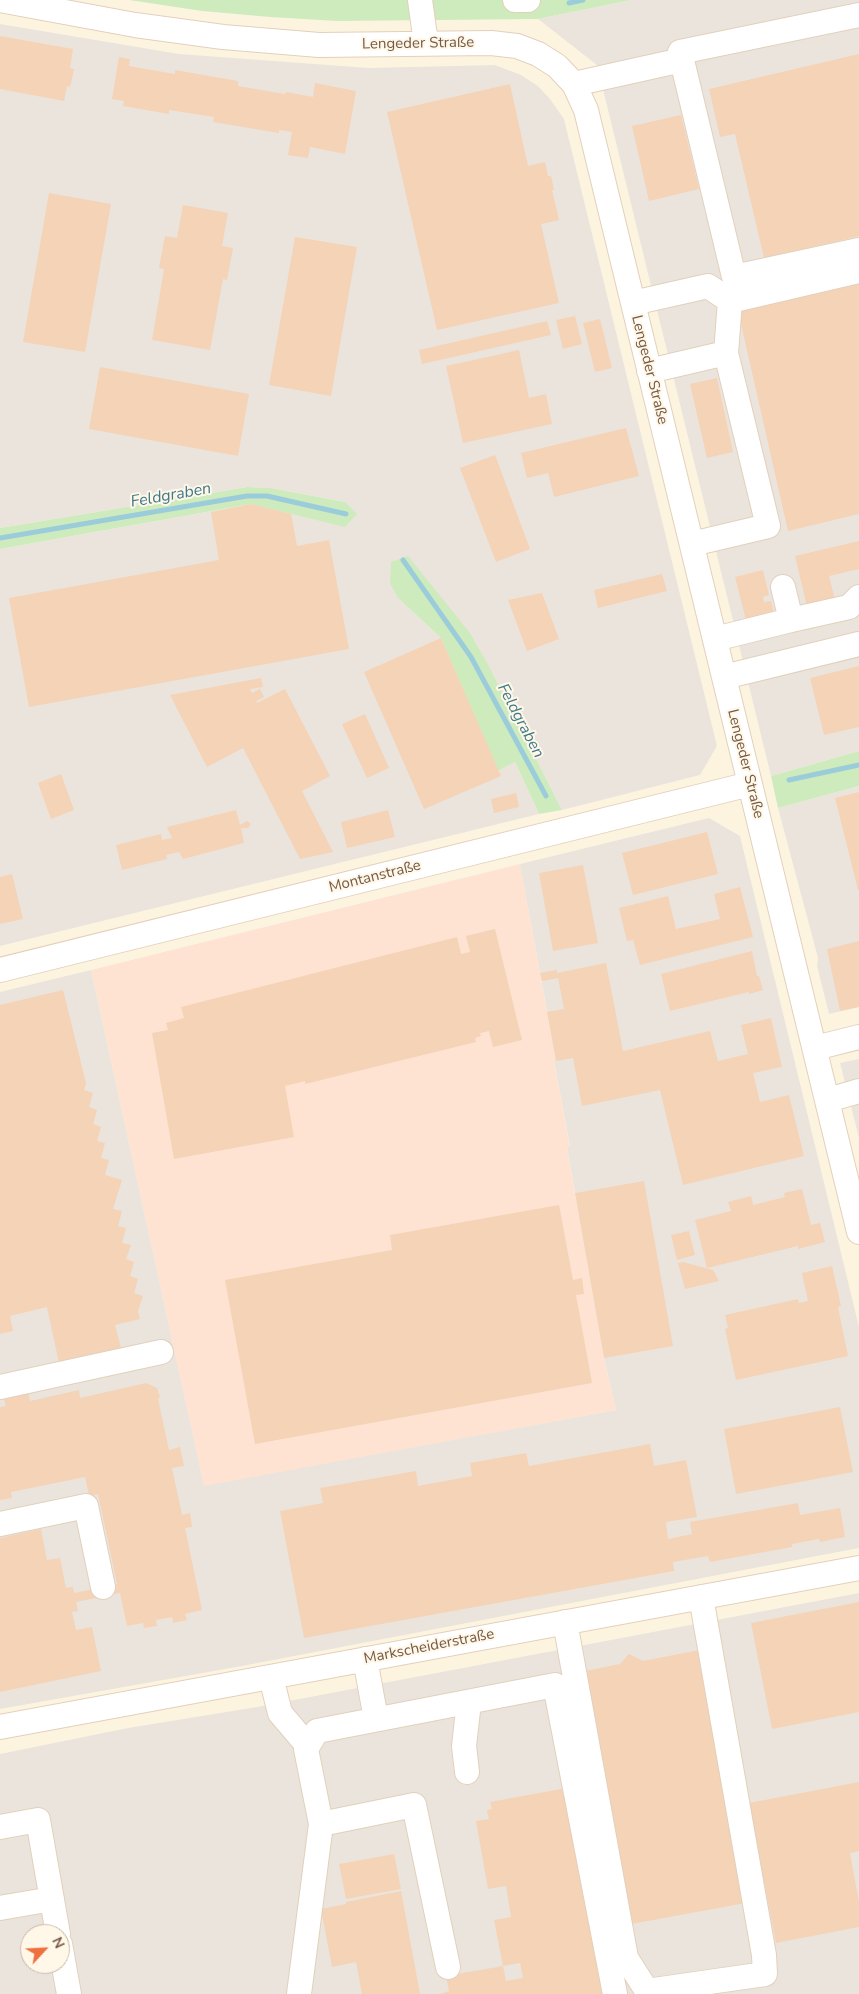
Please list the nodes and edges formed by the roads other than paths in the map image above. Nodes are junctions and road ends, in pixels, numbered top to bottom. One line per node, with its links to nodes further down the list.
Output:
1 (0, 0): 6 (street, Lengeder Straße)
2 (515, 0): 3 (street)
3 (528, 0)
4 (428, 3): 6 (street)
5 (859, 15): 7 (street)
6 (426, 43): 8 (street, Lengeder Straße)
7 (682, 60): 8 (street); 9 (street)
8 (574, 84): 12 (street, Lengeder Straße)
9 (859, 250)
10 (859, 271): 11 (street)
11 (730, 301): 12 (street); 13 (street)
12 (633, 303): 14 (street, Lengeder Straße)
13 (726, 353): 14 (street); 15 (street)
14 (649, 371): 15 (street, Lengeder Straße)
15 (692, 544): 19 (street, Lengeder Straße)
16 (783, 587): 18 (street)
17 (859, 596): 18 (street)
18 (791, 620): 19 (street)
19 (715, 638): 21 (street, Lengeder Straße)
20 (859, 644): 21 (street)
21 (724, 677): 22 (street, Lengeder Straße)
22 (750, 784): 23 (street, Montanstraße); 25 (street, Lengeder Straße)
23 (0, 970)
24 (859, 1037): 25 (street)
25 (815, 1048): 27 (street, Lengeder Straße)
26 (859, 1091): 27 (street)
27 (828, 1100): 28 (street, Lengeder Straße)
28 (859, 1232)
29 (161, 1352): 30 (street)
30 (0, 1387)
31 (0, 1524): 33 (street)
32 (859, 1568): 34 (street, Markscheiderstraße)
33 (103, 1587)
34 (701, 1597): 35 (street, Markscheiderstraße); 35 (street)
35 (565, 1622): 36 (street, Markscheiderstraße)
36 (365, 1659): 37 (street, Markscheiderstraße); 39 (street)
37 (271, 1676): 40 (street, Markscheiderstraße); 41 (street)
38 (469, 1702): 39 (street); 42 (street); 52 (street)
39 (376, 1720): 41 (street)
40 (0, 1727)
41 (308, 1746): 43 (street)
42 (467, 1772)
43 (321, 1824): 48 (street); 51 (street)
44 (0, 1827): 45 (street)
45 (52, 1899): 46 (street); 47 (street)
46 (0, 1908)
47 (56, 1924)
48 (448, 1967)
49 (65, 1974): 50 (street)
50 (69, 1994)
51 (299, 1994)
52 (615, 1994)

